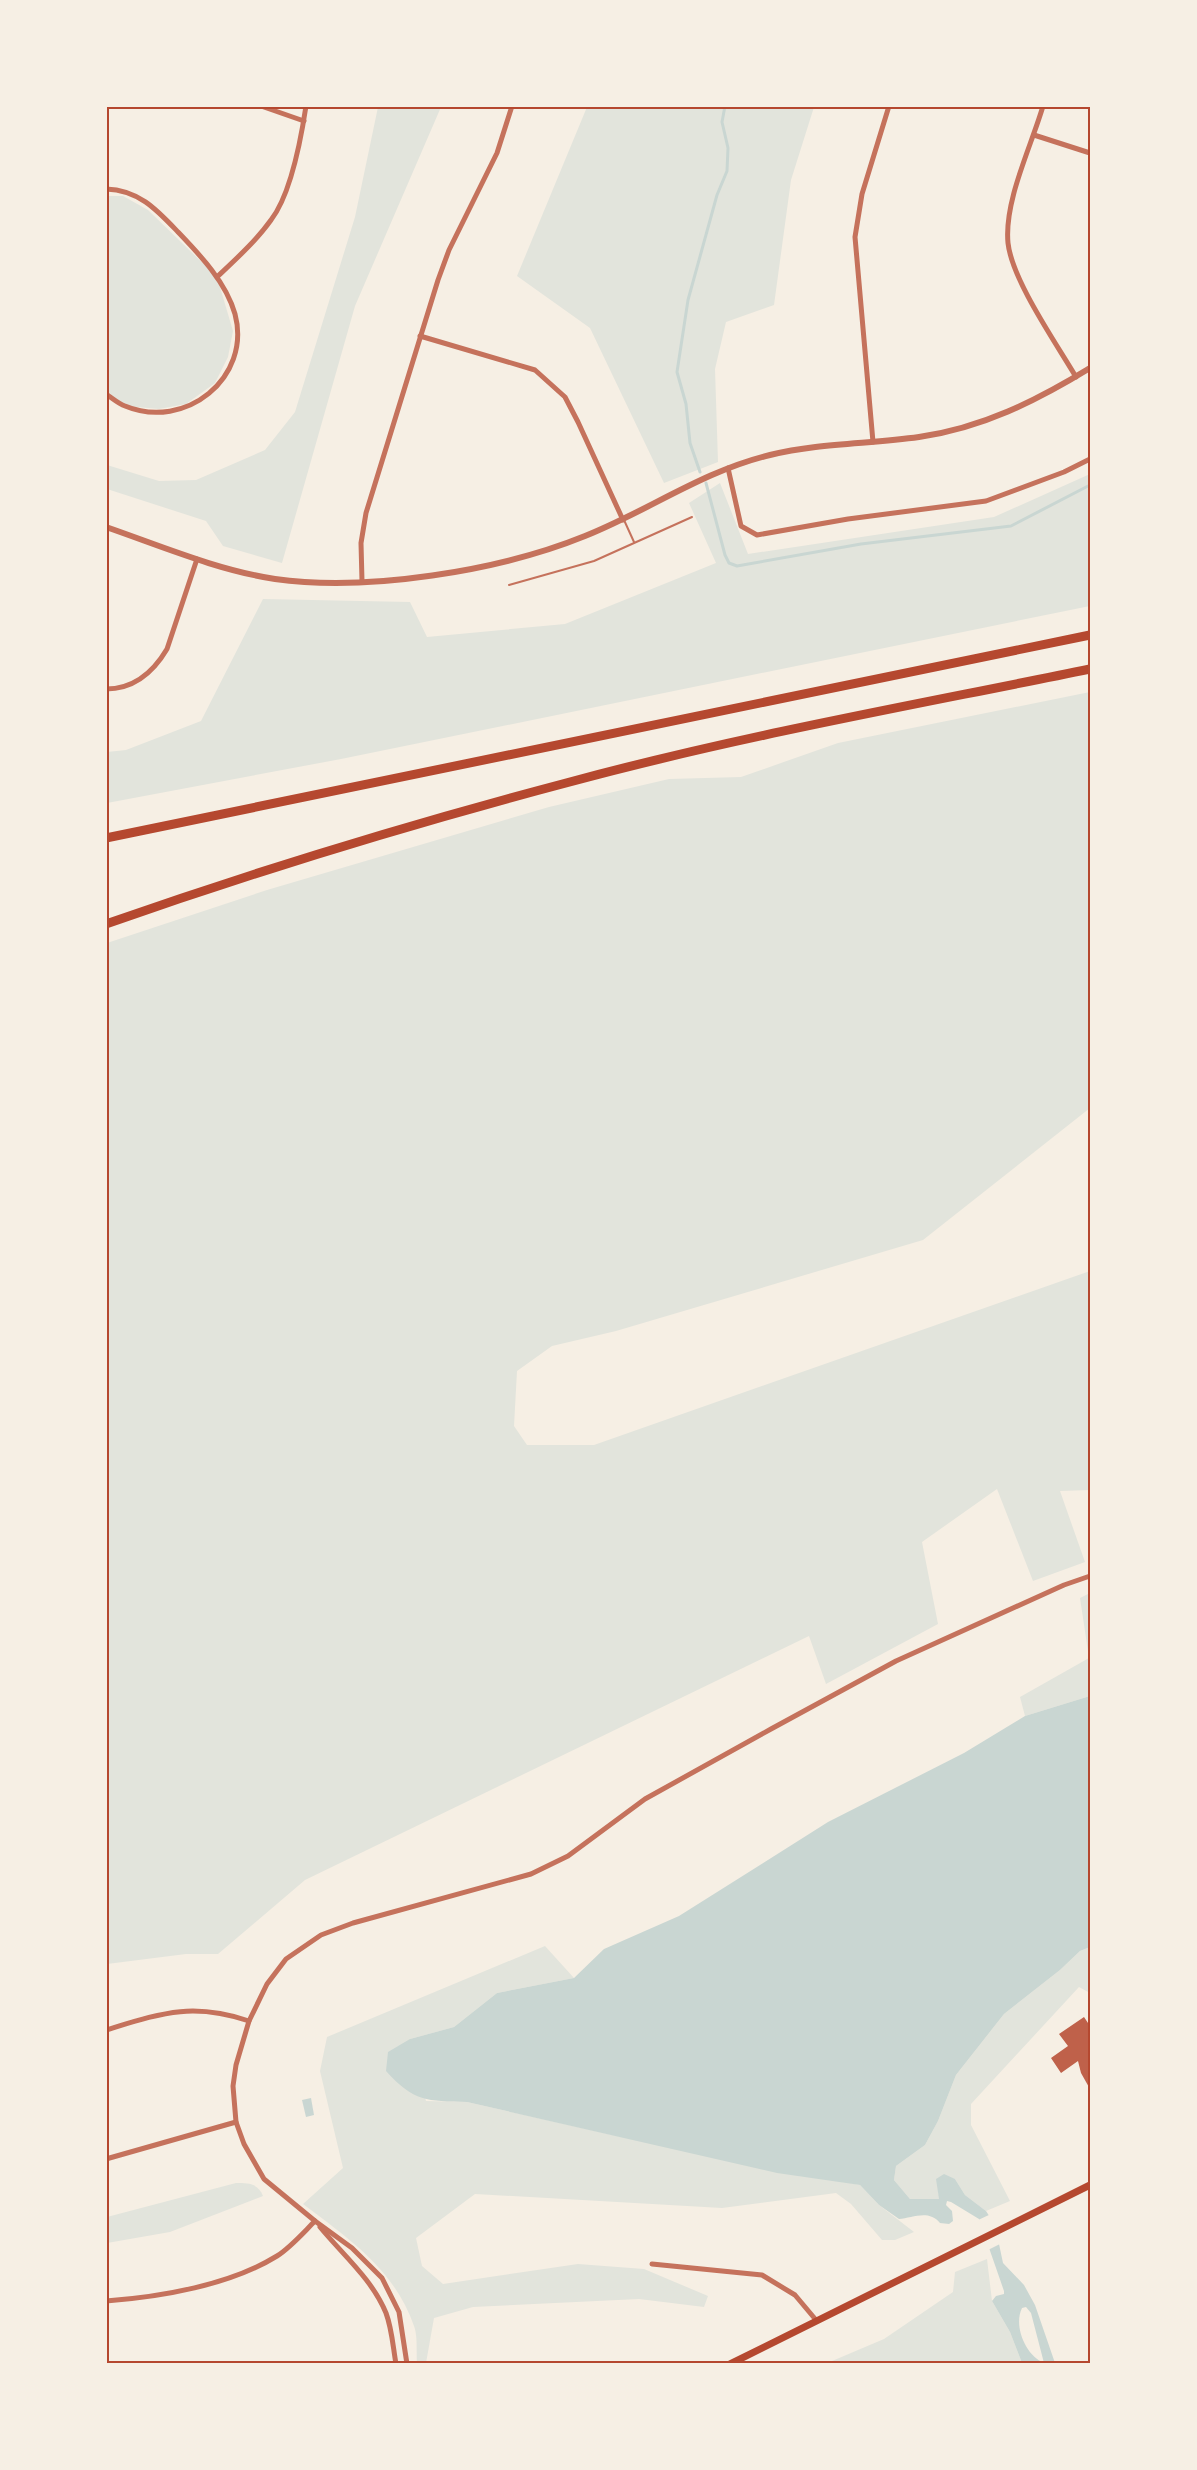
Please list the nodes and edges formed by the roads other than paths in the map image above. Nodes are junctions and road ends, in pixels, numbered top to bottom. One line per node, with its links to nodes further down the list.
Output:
1 (261, 106): 6 (street)
2 (306, 106): 6 (street)
3 (512, 106): 11 (street)
4 (889, 106): 15 (street)
5 (1043, 106): 7 (street)
6 (304, 121): 10 (street)
7 (1034, 135): 8 (street); 13 (street)
8 (1090, 153)
9 (106, 189): 10 (street)
10 (217, 277): 14 (street)
11 (420, 336): 19 (street); 23 (street)
12 (1090, 368): 13 (street)
13 (1076, 377): 15 (street)
14 (106, 394)
15 (873, 442): 17 (street)
16 (1090, 459): 17 (street)
17 (728, 468): 19 (street)
18 (692, 518): 21 (lane)
19 (623, 519): 21 (lane); 23 (street)
20 (106, 527): 22 (street)
21 (634, 542): 24 (lane)
22 (197, 559): 23 (street); 27 (street)
23 (362, 581)
24 (509, 585)
25 (1090, 635): 28 (highway)
26 (1090, 669): 29 (highway)
27 (106, 689)
28 (106, 838)
29 (106, 924)
30 (1090, 1576): 31 (street)
31 (249, 2021): 32 (street); 33 (street)
32 (106, 2030)
33 (236, 2122): 34 (street); 36 (street)
34 (106, 2159)
35 (1090, 2185): 39 (main road)
36 (315, 2221): 38 (street); 40 (street); 41 (street)
37 (652, 2264): 39 (street)
38 (106, 2301)
39 (816, 2320): 42 (main road)
40 (396, 2364)
41 (407, 2364)
42 (730, 2364)

